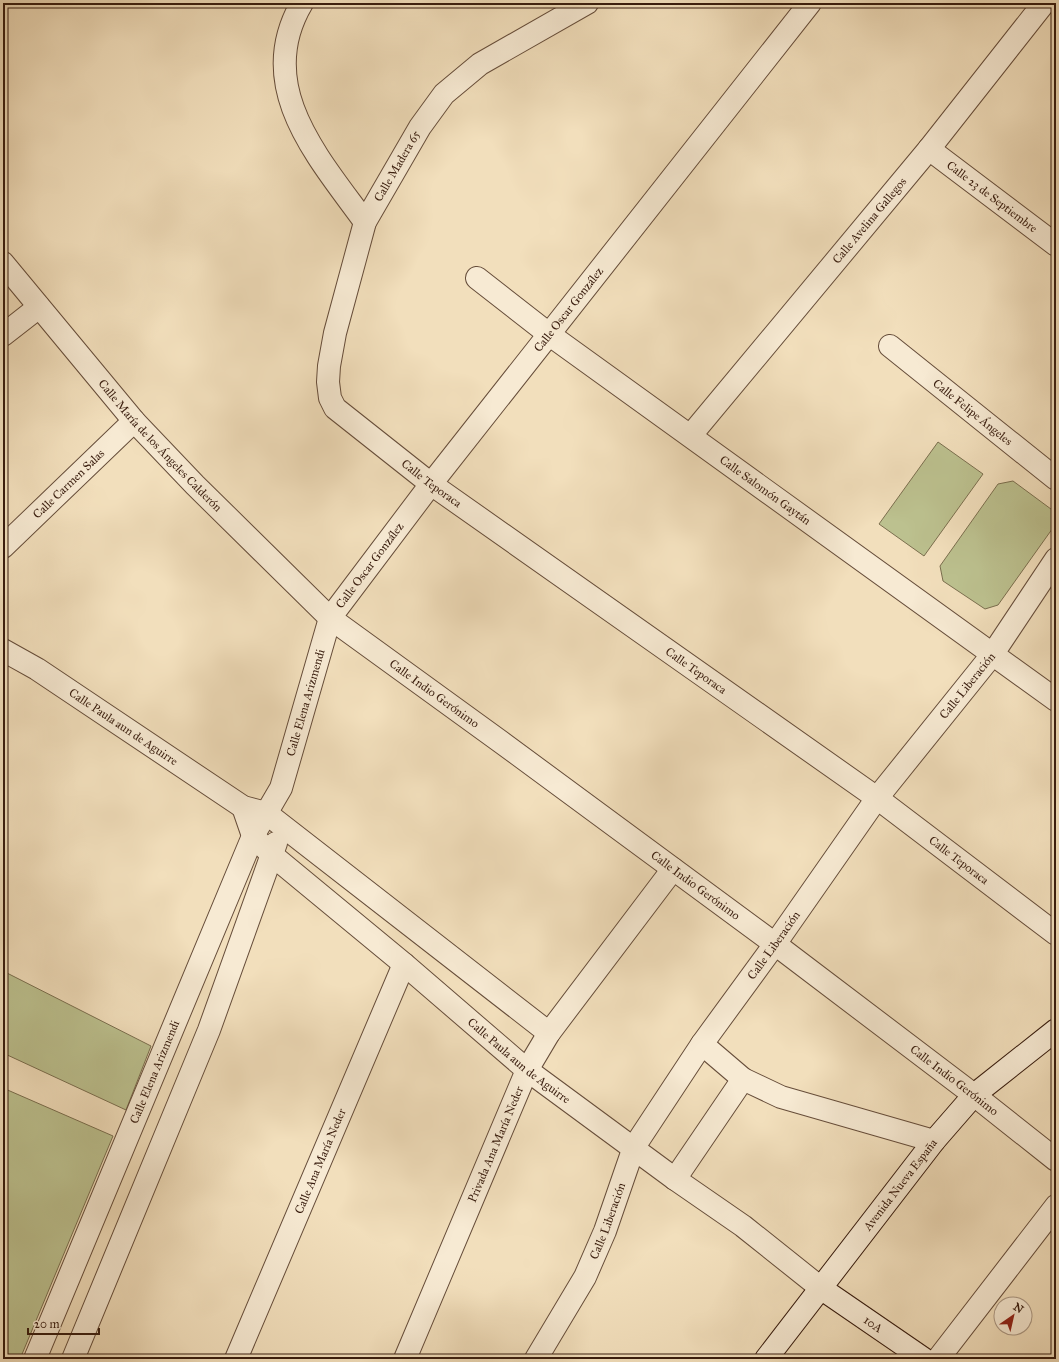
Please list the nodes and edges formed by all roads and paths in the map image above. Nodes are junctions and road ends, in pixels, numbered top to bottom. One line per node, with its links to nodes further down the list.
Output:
1 (302, 3): 6 (street)
2 (587, 3): 6 (street, Calle Madera 65)
3 (810, 3): 12 (street, Calle Oscar González)
4 (1044, 8): 5 (street, Calle Avelina Gallegos)
5 (929, 149): 7 (street, Calle 23 de Septiembre); 16 (street, Calle Avelina Gallegos)
6 (365, 222): 14 (street, Calle Madera 65)
7 (1056, 245)
8 (3, 263): 10 (street, Calle María de los Ángeles Calderón)
9 (477, 278): 12 (street, Calle Salomón Gaytán)
10 (39, 307): 11 (street); 15 (street, Calle María de los Ángeles Calderón)
11 (3, 335)
12 (550, 335): 16 (street, Calle Salomón Gaytán); 18 (street, Calle Oscar González)
13 (890, 346): 17 (street, Calle Felipe Ángeles)
14 (335, 408): 18 (street, Calle Teporaca)
15 (134, 421): 19 (street, Calle Carmen Salas); 21 (street, Calle María de los Ángeles Calderón)
16 (691, 435): 23 (street, Calle Salomón Gaytán)
17 (1056, 479)
18 (431, 484): 21 (street, Calle Oscar González); 25 (street, Calle Teporaca)
19 (3, 547)
20 (1056, 558): 23 (street, Calle Liberación)
21 (330, 618): 27 (street, Calle Elena Arizmendi); 30 (street, Calle Indio Gerónimo)
22 (3, 650): 26 (street, Calle Paula aun de Aguirre)
23 (992, 655): 24 (street, Calle Salomón Gaytán); 25 (street, Calle Liberación)
24 (1056, 700)
25 (877, 798): 31 (street, Calle Teporaca); 32 (street, Calle Liberación)
26 (243, 807): 27 (street, Calle Paula aun de Aguirre); 28 (street, Calle Paula aun de Aguirre)
27 (274, 820): 28 (street, Calle Elena Arizmendi); 29 (street, Calle Elena Arizmendi); 35 (street, Calle Paula aun de Aguirre)
28 (253, 836): 29 (street, Calle Paula aun de Aguirre); 46 (street, Calle Elena Arizmendi)
29 (272, 855): 33 (street, Calle Paula aun de Aguirre); 47 (street, Calle Elena Arizmendi)
30 (674, 869): 32 (street, Calle Indio Gerónimo); 35 (street, Privada Ana María Neder)
31 (1056, 934)
32 (775, 944): 36 (street, Calle Liberación); 39 (street, Calle Indio Gerónimo)
33 (404, 964): 37 (street, Calle Paula aun de Aguirre); 48 (street, Calle Ana María Neder)
34 (1056, 1030): 39 (street, Avenida Nueva España)
35 (549, 1033): 37 (street, Privada Ana María Neder)
36 (702, 1044): 38 (street); 41 (street, Calle Liberación)
37 (527, 1070): 41 (street, Calle Paula aun de Aguirre); 49 (street, Privada Ana María Neder)
38 (743, 1079): 40 (street); 43 (street)
39 (974, 1095): 40 (street, Avenida Nueva España); 42 (street, Calle Indio Gerónimo)
40 (934, 1141): 45 (street, Avenida Nueva España)
41 (634, 1148): 43 (street, Calle Paula aun de Aguirre); 50 (street, Calle Liberación)
42 (1056, 1160)
43 (675, 1179): 45 (street, Calle Paula aun de Aguirre)
44 (1056, 1206): 53 (street)
45 (822, 1289): 51 (street, Avenida Nueva España); 52 (street, 10A)
46 (35, 1359)
47 (73, 1359)
48 (236, 1359)
49 (405, 1359)
50 (536, 1359)
51 (766, 1359)
52 (924, 1359)
53 (938, 1359)

